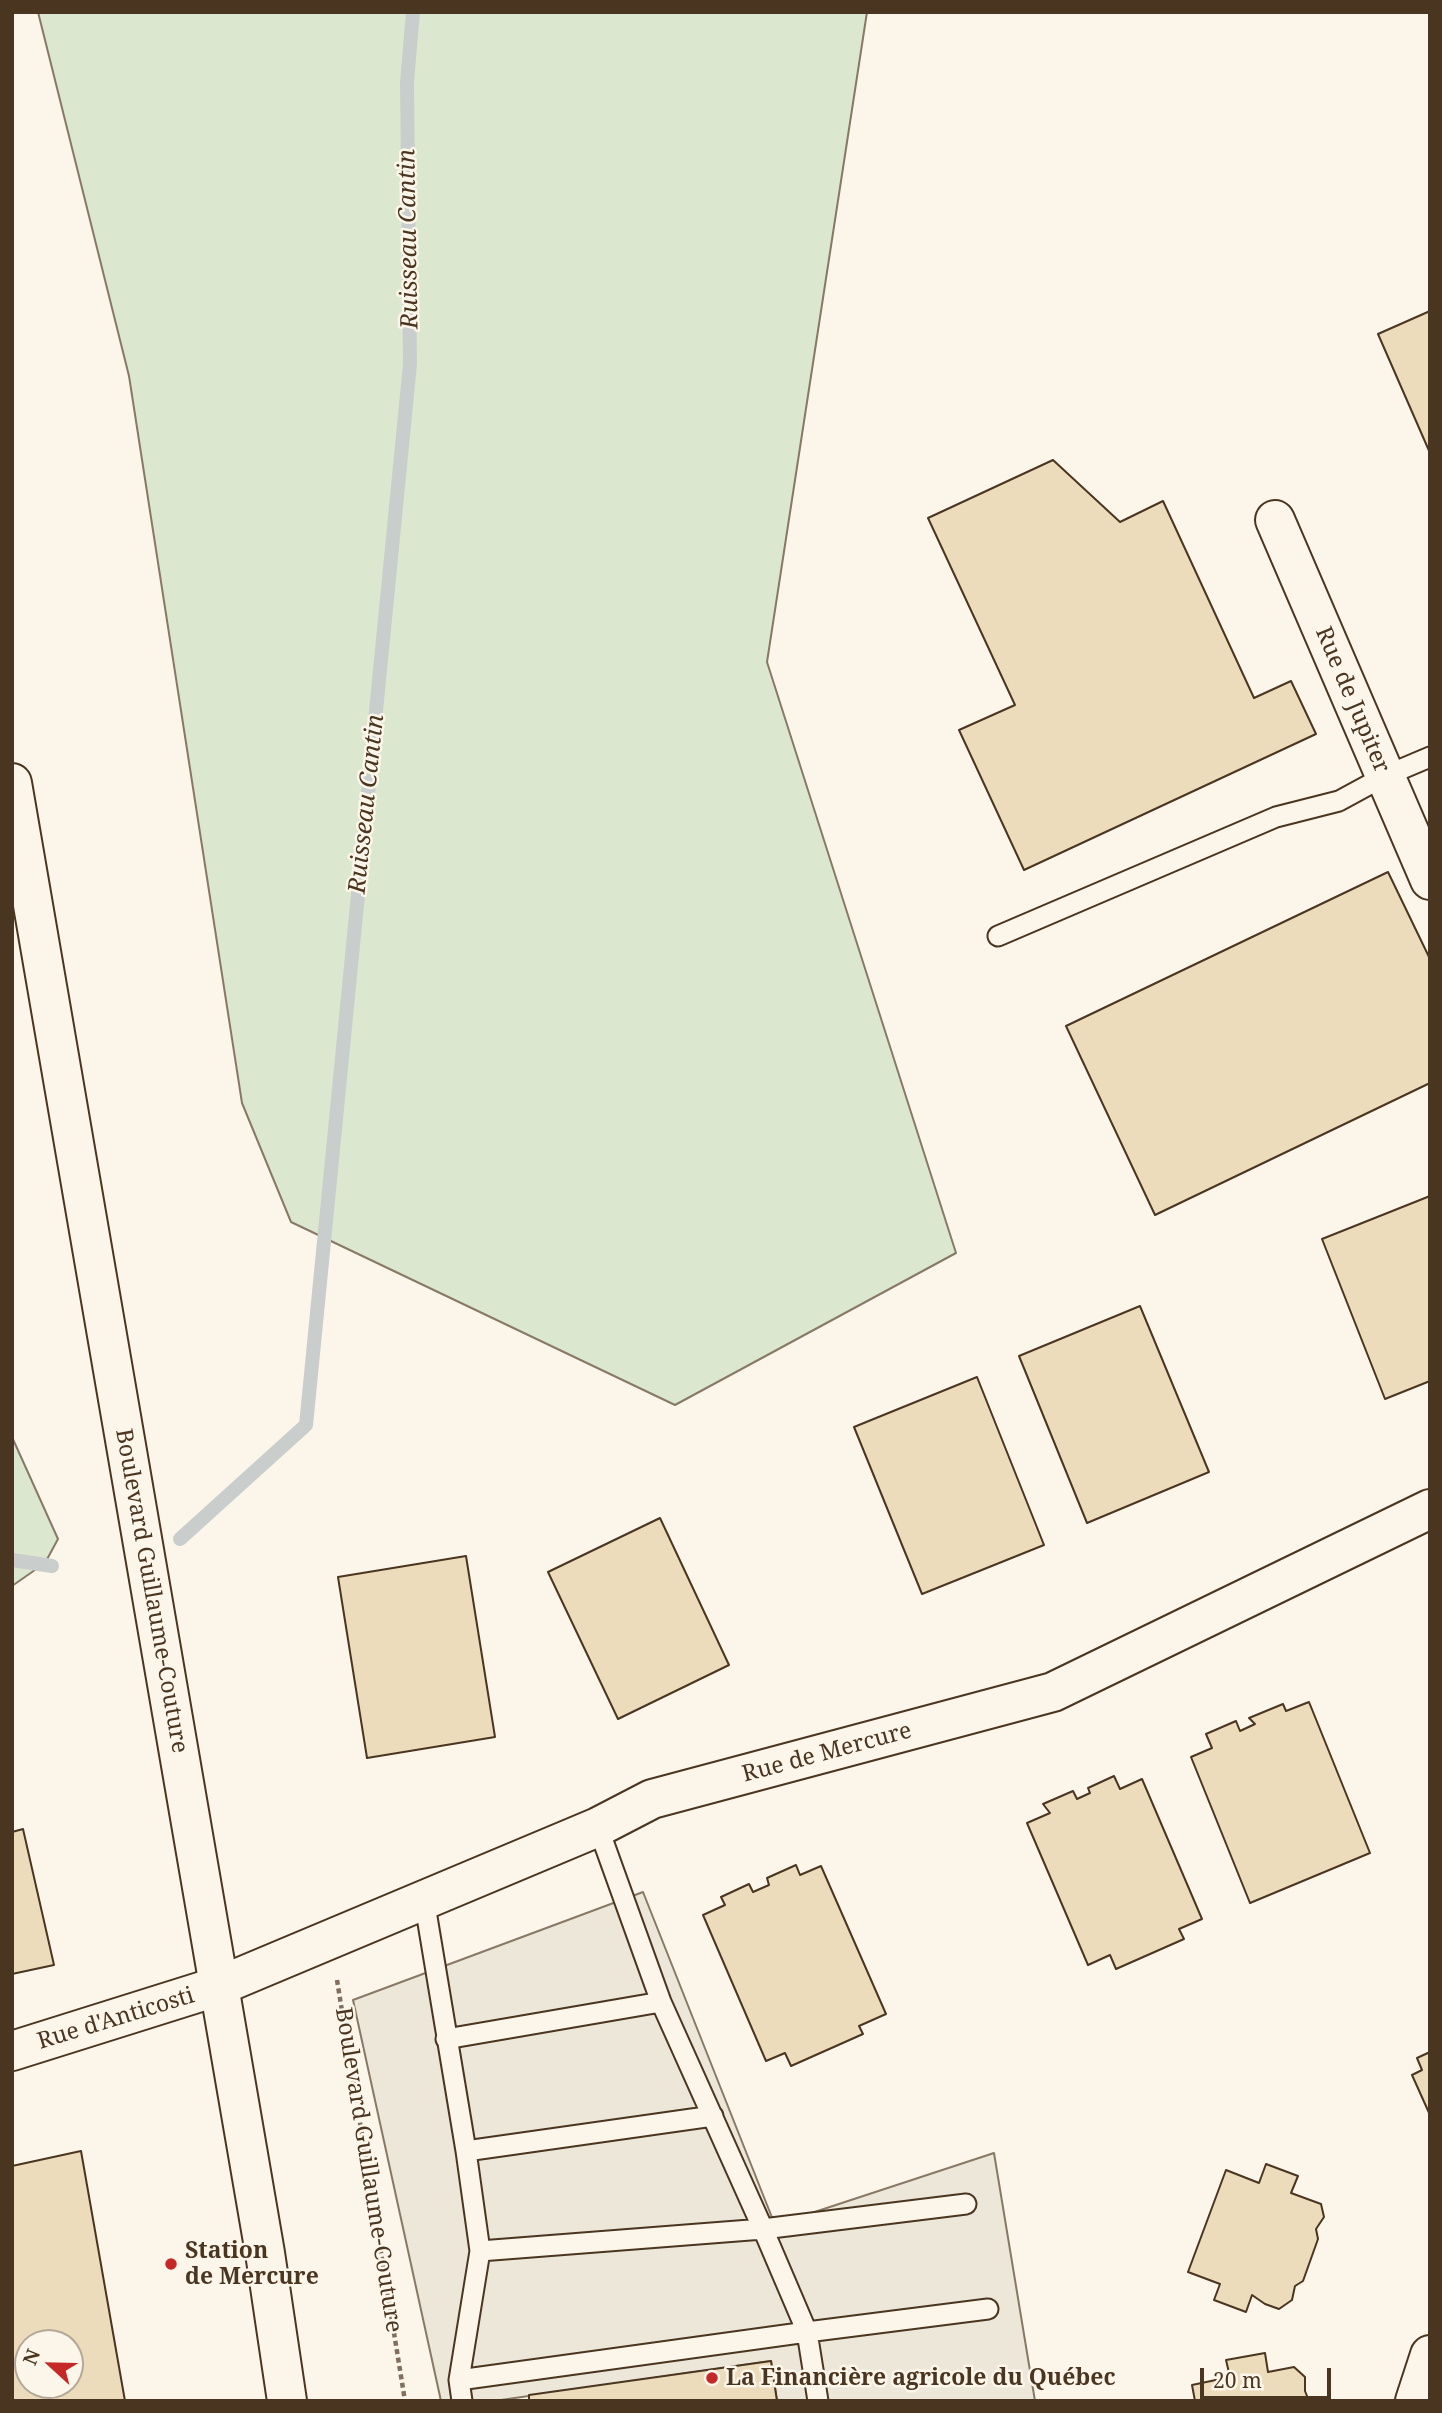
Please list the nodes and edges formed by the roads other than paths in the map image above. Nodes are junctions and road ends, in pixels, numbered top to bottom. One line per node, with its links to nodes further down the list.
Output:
1 (1275, 520): 3 (street, Rue de Jupiter)
2 (1430, 757): 3 (lane)
3 (1385, 776): 5 (street, Rue de Jupiter); 6 (lane)
4 (12, 783): 10 (street, Boulevard Guillaume-Couture)
5 (1430, 880)
6 (999, 936)
7 (1430, 1509): 8 (street, Rue de Mercure)
8 (598, 1827): 9 (street, Rue de Mercure); 11 (lane)
9 (424, 1899): 10 (street, Rue de Mercure); 12 (lane)
10 (219, 1986): 13 (street, Rue d'Anticosti); 23 (street, Boulevard Guillaume-Couture)
11 (661, 2002): 12 (lane); 14 (lane)
12 (446, 2039): 15 (lane)
13 (12, 2051)
14 (713, 2116): 15 (lane); 17 (lane)
15 (466, 2151): 18 (lane)
16 (966, 2204): 17 (lane)
17 (763, 2229): 18 (lane); 20 (lane)
18 (480, 2251): 22 (lane)
19 (988, 2309): 20 (lane)
20 (807, 2332): 22 (lane); 25 (lane)
21 (1430, 2355): 26 (street)
22 (459, 2380): 24 (lane)
23 (288, 2401)
24 (462, 2401)
25 (818, 2401)
26 (1415, 2401)

